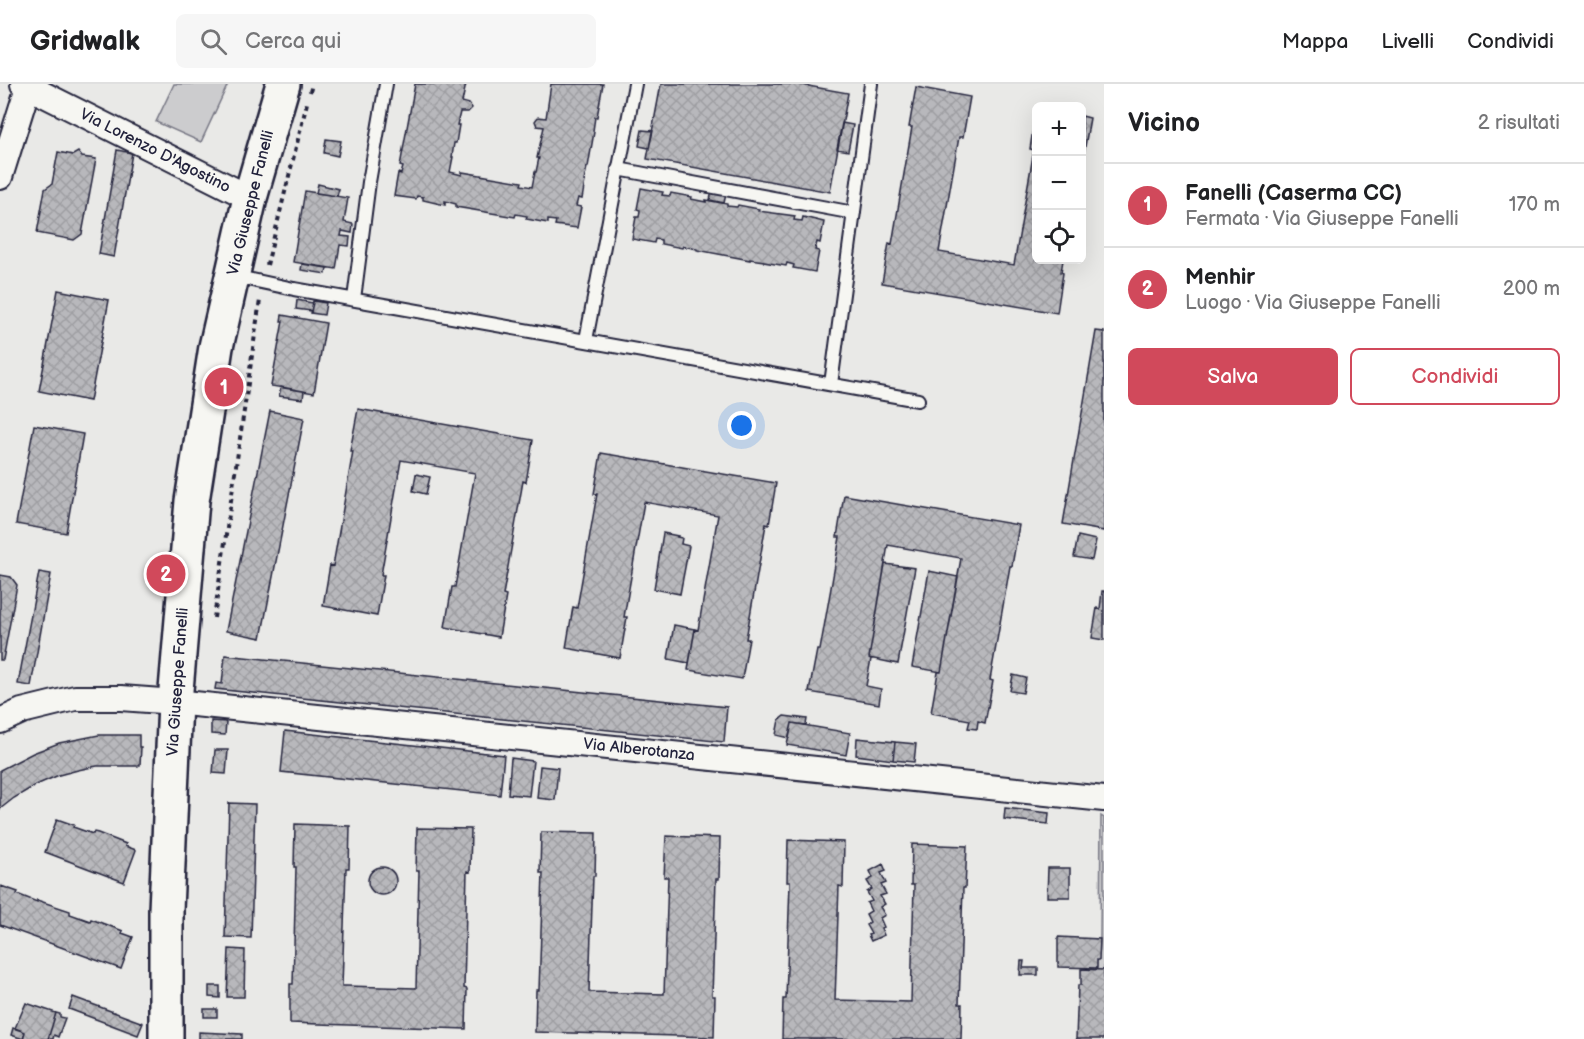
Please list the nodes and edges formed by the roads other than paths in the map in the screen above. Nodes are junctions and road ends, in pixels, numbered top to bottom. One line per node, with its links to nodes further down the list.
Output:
1 (283, 84): 9 (street, Via Giuseppe Fanelli)
2 (386, 84): 12 (lane)
3 (635, 84): 7 (lane)
4 (871, 84): 10 (lane)
5 (26, 86): 6 (street, Via Lorenzo D'Agostino); 9 (street, Via Lorenzo D'Agostino)
6 (5, 144): 8 (street, Via Lorenzo D'Agostino)
7 (618, 169): 10 (lane); 13 (lane)
8 (0, 177)
9 (250, 198): 11 (street, Via Giuseppe Fanelli)
10 (854, 213): 14 (lane)
11 (232, 276): 12 (lane); 16 (street, Via Giuseppe Fanelli)
12 (354, 300): 13 (lane)
13 (586, 340): 14 (lane)
14 (831, 384): 15 (lane)
15 (918, 400)
16 (175, 702): 17 (street, Via Alberotanza); 18 (street, Via Alberotanza); 19 (street, Via Giuseppe Fanelli)
17 (0, 721)
18 (1104, 799)
19 (166, 1039)

